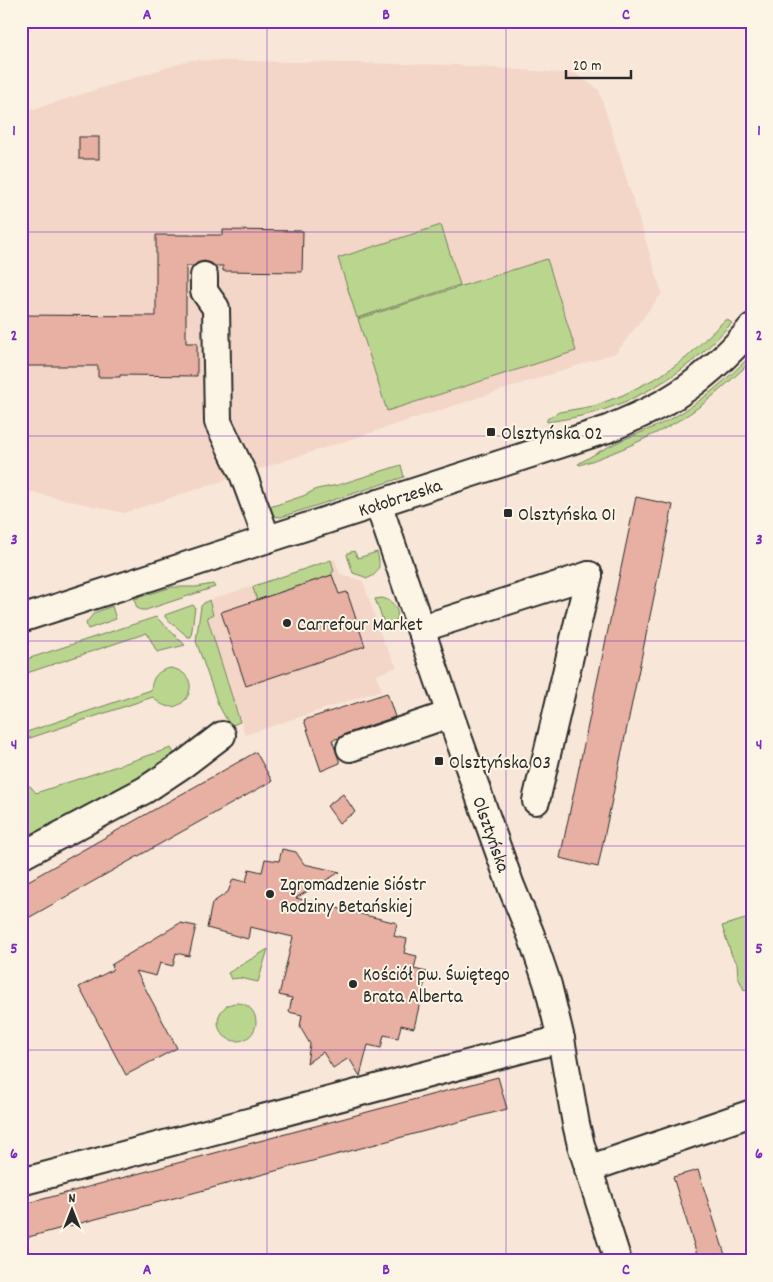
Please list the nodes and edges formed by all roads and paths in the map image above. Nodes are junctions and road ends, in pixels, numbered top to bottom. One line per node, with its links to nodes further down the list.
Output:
1 (204, 276): 4 (street)
2 (752, 327): 3 (street, Kołobrzeska)
3 (378, 503): 4 (street, Kołobrzeska); 6 (street, Olsztyńska)
4 (267, 539): 5 (street, Kołobrzeska)
5 (21, 619)
6 (420, 629): 7 (street, Olsztyńska); 10 (street)
7 (450, 714): 9 (street); 12 (street, Olsztyńska)
8 (222, 735): 11 (street)
9 (350, 748)
10 (536, 802)
11 (21, 856)
12 (561, 1039): 14 (street, Olsztyńska); 15 (street)
13 (752, 1113): 14 (street)
14 (588, 1169): 16 (street, Olsztyńska)
15 (21, 1182)
16 (618, 1261)

